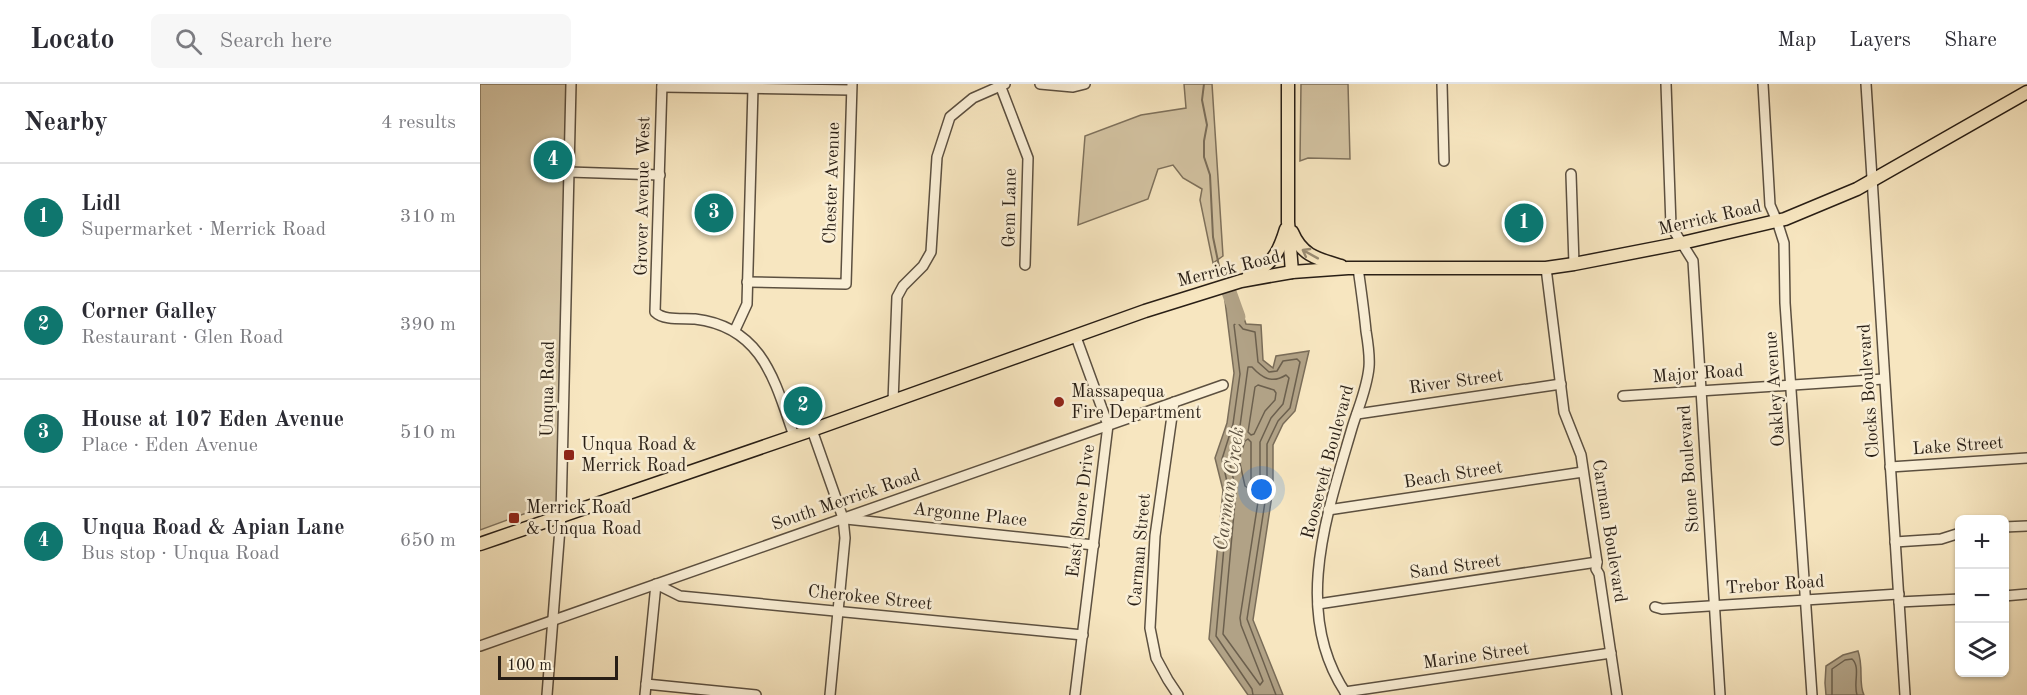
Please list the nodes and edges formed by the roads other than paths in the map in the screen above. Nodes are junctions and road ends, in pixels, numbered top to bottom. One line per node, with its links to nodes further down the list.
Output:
1 (571, 84): 15 (street, Unqua Road)
2 (1040, 84): 3 (street)
3 (1085, 84)
4 (1288, 84): 20 (main road)
5 (1442, 84): 14 (street)
6 (1666, 84): 21 (street, Stone Boulevard)
7 (1763, 84): 19 (street, Oakley Avenue)
8 (1866, 84): 18 (street, Clocks Boulevard)
9 (662, 85): 12 (street); 17 (street, Grover Avenue West)
10 (1003, 85): 23 (street, Gem Lane); 37 (street)
11 (851, 87): 12 (street); 28 (street, Chester Avenue)
12 (753, 88): 28 (street)
13 (2027, 92): 18 (main road, Merrick Road)
14 (1444, 161)
15 (569, 172): 17 (street); 47 (street, Unqua Road)
16 (1571, 174): 22 (street)
17 (660, 175): 29 (street, Grover Avenue West)
18 (1872, 180): 19 (main road, Merrick Road); 31 (street, Clocks Boulevard)
19 (1777, 221): 21 (main road, Merrick Road); 34 (street, Oakley Avenue)
20 (1288, 222): 24 (main road, one-way to 20); 26 (main road); 27 (main road)
21 (1682, 243): 22 (main road, Merrick Road); 35 (street, Stone Boulevard)
22 (1574, 264): 25 (main road, Merrick Road)
23 (1025, 265)
24 (1353, 268): 25 (main road, Merrick Road); 26 (main road, Merrick Road); 39 (street, Roosevelt Boulevard)
25 (1546, 268): 32 (street, Carman Boulevard)
26 (1292, 272): 27 (main road, Merrick Road)
27 (1240, 281): 30 (main road, Merrick Road)
28 (747, 282): 29 (street)
29 (735, 330): 42 (street)
30 (1076, 337): 37 (main road, Merrick Road); 40 (street, East Shore Drive)
31 (1884, 379): 34 (street, Major Road); 44 (street, Clocks Boulevard)
32 (1561, 384): 39 (street, River Street); 45 (street, Carman Boulevard)
33 (1222, 385): 38 (street, South Merrick Road)
34 (1791, 385): 35 (street, Major Road); 61 (street, Oakley Avenue)
35 (1701, 390): 36 (street, Major Road); 63 (street, Stone Boulevard)
36 (1623, 396)
37 (893, 402): 41 (main road, Merrick Road)
38 (1174, 402): 40 (street, South Merrick Road); 78 (street, Carman Street)
39 (1356, 414): 46 (street, Roosevelt Boulevard)
40 (1108, 425): 48 (street, South Merrick Road); 54 (street, East Shore Drive)
41 (812, 430): 42 (main road, Merrick Road); 48 (street)
42 (794, 436): 47 (main road, Merrick Road)
43 (2027, 458): 44 (street, Lake Street)
44 (1890, 467): 52 (street, Clocks Boulevard)
45 (1583, 472): 46 (street, Beach Street); 55 (street, Carman Boulevard)
46 (1329, 510): 62 (street, Roosevelt Boulevard)
47 (561, 515): 53 (main road, Merrick Road); 66 (street, Unqua Road)
48 (843, 518): 54 (street, Argonne Place); 56 (street, South Merrick Road); 65 (street)
49 (2027, 526): 50 (street)
50 (2009, 528)
51 (1955, 535): 52 (street)
52 (1895, 542): 59 (street, Clocks Boulevard)
53 (480, 544)
54 (1094, 545): 67 (street, East Shore Drive)
55 (1597, 562): 62 (street, Sand Street); 69 (street, Carman Boulevard)
56 (656, 584): 65 (street, Cherokee Street); 66 (street, South Merrick Road); 70 (street)
57 (2027, 594): 58 (street)
58 (2009, 596)
59 (1899, 598): 60 (street, Trebor Road); 61 (street, Trebor Road); 82 (street, Clocks Boulevard)
60 (1955, 599)
61 (1806, 600): 63 (street, Trebor Road); 81 (street, Oakley Avenue)
62 (1318, 604): 72 (street, Roosevelt Boulevard)
63 (1715, 605): 64 (street, Trebor Road); 80 (street, Stone Boulevard)
64 (1655, 607)
65 (838, 611): 67 (street, Cherokee Street); 76 (street)
66 (555, 620): 68 (street, South Merrick Road); 73 (street, Unqua Road)
67 (1083, 635): 77 (street, East Shore Drive)
68 (480, 646)
69 (1611, 652): 72 (street, Marine Street); 79 (street, Carman Boulevard)
70 (646, 684): 71 (street); 74 (street)
71 (737, 694): 75 (street)
72 (1346, 694)
73 (548, 695)
74 (645, 695)
75 (756, 695)
76 (830, 695)
77 (1075, 695)
78 (1178, 695)
79 (1617, 695)
80 (1720, 695)
81 (1812, 695)
82 (1905, 695)

